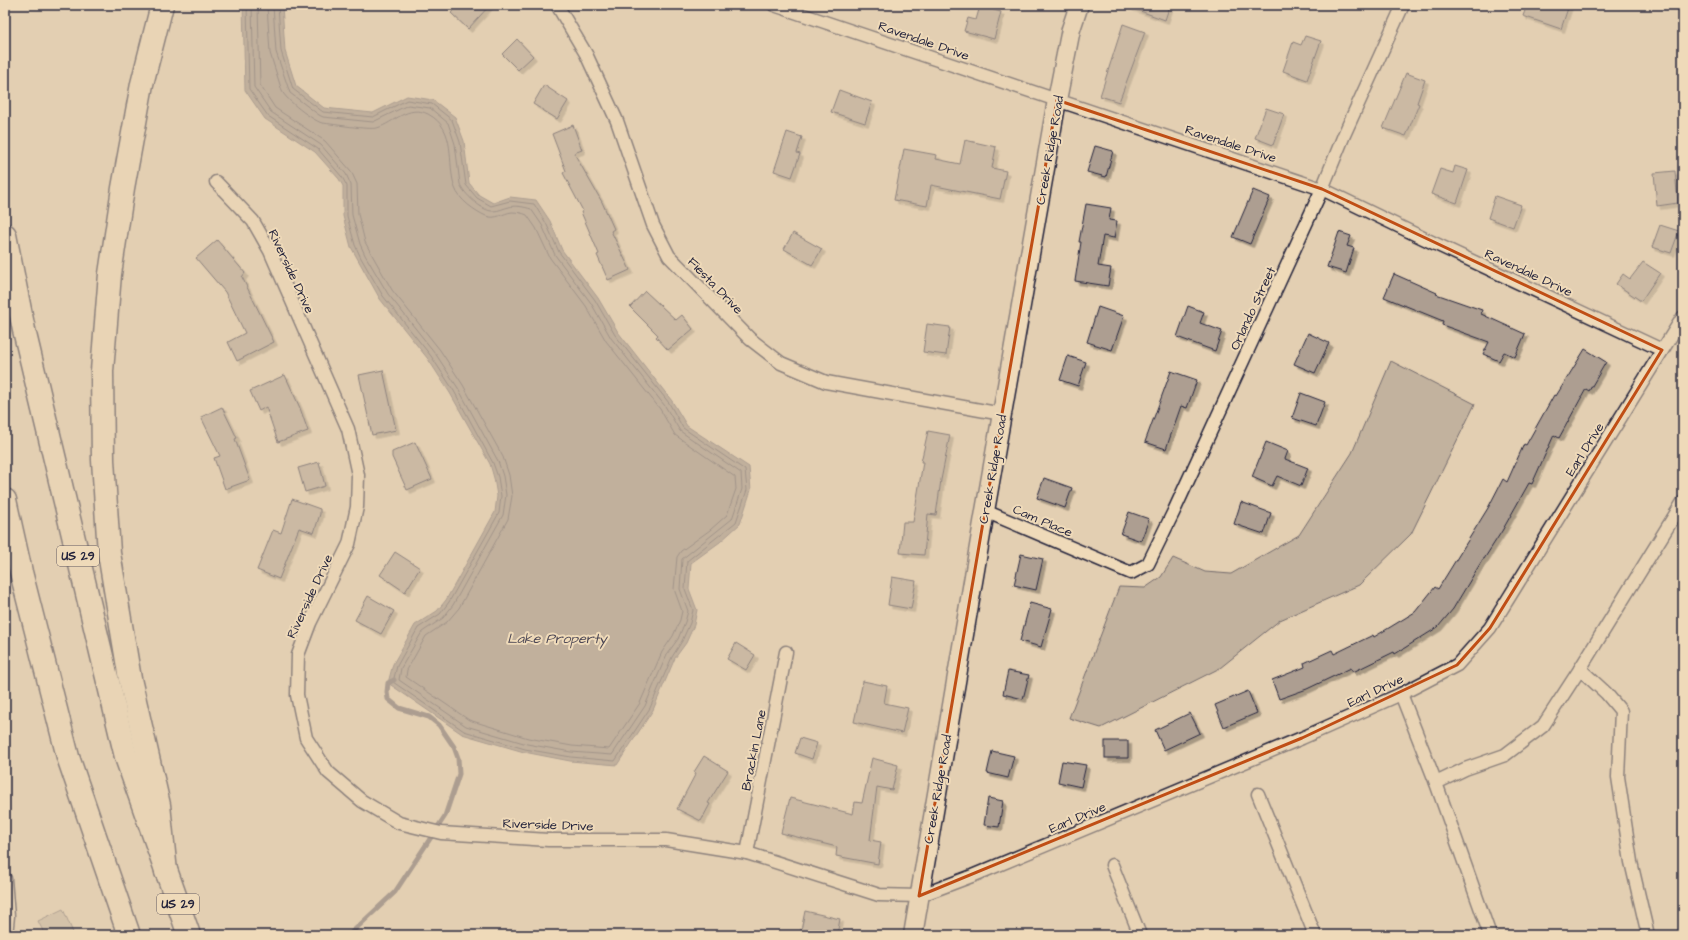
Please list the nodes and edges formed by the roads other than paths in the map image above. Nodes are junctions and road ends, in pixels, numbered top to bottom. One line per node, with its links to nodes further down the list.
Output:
1 (162, 5): 24 (highway)
2 (557, 5): 12 (street, Fiesta Drive)
3 (774, 5): 6 (street, Ravendale Drive)
4 (1079, 5): 6 (main road, Creek Ridge Road)
5 (1403, 5): 8 (street, Orlando Street)
6 (1057, 100): 8 (street, Ravendale Drive); 12 (main road, Creek Ridge Road)
7 (216, 182): 22 (street, Riverside Drive)
8 (1322, 189): 11 (street, Ravendale Drive); 16 (street, Orlando Street)
9 (5, 236): 24 (highway, US 29)
10 (1683, 317): 11 (street, Earl Drive)
11 (1662, 350): 19 (street, Earl Drive)
12 (1002, 414): 15 (main road, Creek Ridge Road)
13 (5, 500): 28 (highway)
14 (1683, 502): 18 (street)
15 (985, 511): 16 (street, Cam Place); 26 (main road, Creek Ridge Road)
16 (1091, 556)
17 (786, 652): 22 (street, Brackin Lane)
18 (1580, 669): 20 (street); 34 (street)
19 (1401, 694): 20 (street); 26 (street, Earl Drive)
20 (1436, 783): 33 (street)
21 (1258, 794): 32 (street)
22 (747, 853): 26 (street, Riverside Drive)
23 (1112, 865): 31 (street)
24 (166, 872): 29 (highway, US 29)
25 (5, 879): 27 (street)
26 (919, 896): 30 (main road, Creek Ridge Road)
27 (6, 935)
28 (129, 935)
29 (189, 935)
30 (913, 935)
31 (1140, 935)
32 (1315, 935)
33 (1490, 935)
34 (1648, 935)

